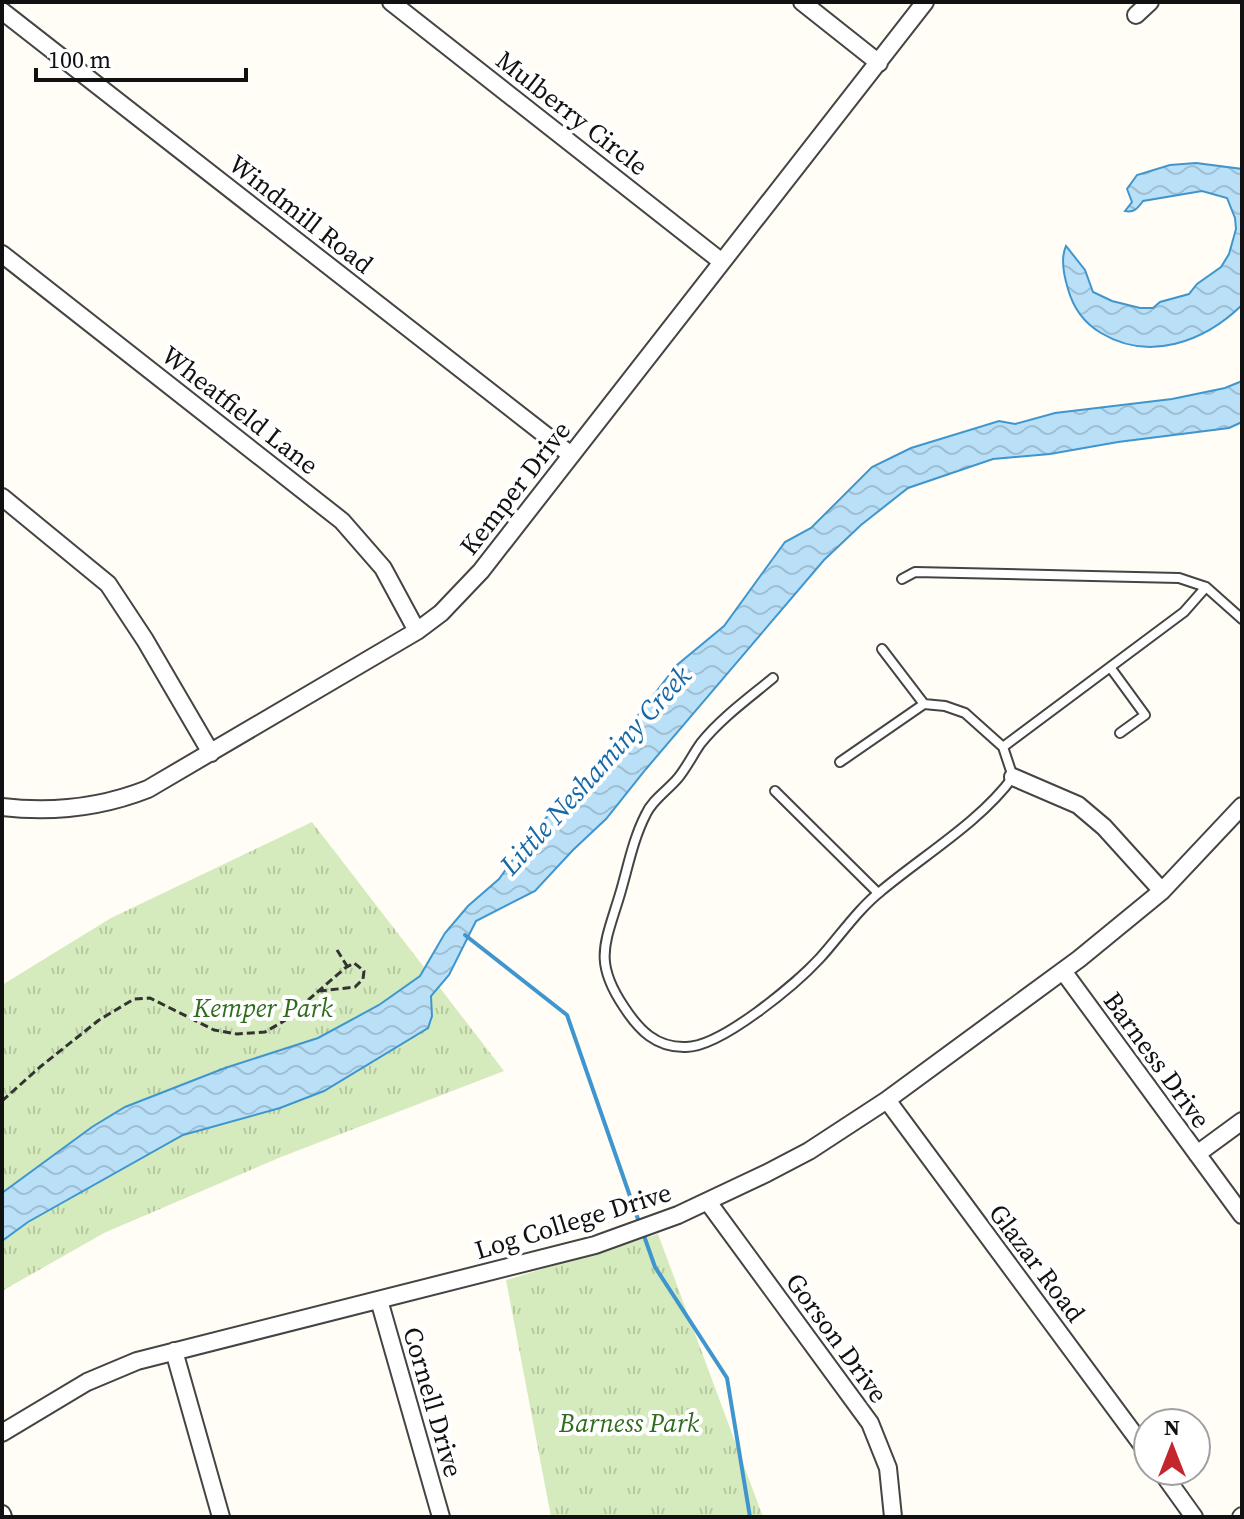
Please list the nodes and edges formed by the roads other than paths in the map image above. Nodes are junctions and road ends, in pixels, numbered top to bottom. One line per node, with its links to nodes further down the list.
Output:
1 (391, 2): 10 (street, Mulberry Circle)
2 (802, 2): 8 (street)
3 (925, 2): 8 (street, Kemper Drive)
4 (1150, 2): 6 (street)
5 (8, 15): 7 (street); 11 (street, Windmill Road)
6 (1136, 15)
7 (2, 35)
8 (879, 63): 10 (street, Kemper Drive)
9 (2, 254): 16 (street, Wheatfield Lane)
10 (722, 262): 11 (street, Kemper Drive)
11 (571, 455): 16 (street, Kemper Drive)
12 (2, 497): 23 (street)
13 (902, 579): 14 (lane)
14 (1206, 587): 15 (lane); 18 (lane)
15 (1242, 619)
16 (417, 631): 23 (street, Kemper Drive)
17 (882, 649): 20 (lane)
18 (1110, 667): 21 (lane); 22 (lane)
19 (773, 678): 30 (lane)
20 (924, 704): 22 (lane); 24 (lane)
21 (1120, 733)
22 (1003, 747): 25 (lane)
23 (211, 753): 28 (street, Kemper Drive)
24 (840, 762)
25 (1013, 777): 29 (street); 30 (lane)
26 (775, 791): 30 (lane)
27 (1242, 806): 29 (street, Log College Drive)
28 (2, 807)
29 (1162, 891): 31 (street, Log College Drive)
30 (878, 893)
31 (1063, 971): 32 (street, Log College Drive); 34 (street, Barness Drive)
32 (887, 1100): 35 (street, Log College Drive); 39 (street, Glazar Road)
33 (1242, 1121): 34 (street)
34 (1197, 1154): 36 (street, Barness Drive)
35 (708, 1202): 37 (street, Log College Drive); 44 (street, Gorson Drive)
36 (1242, 1215)
37 (379, 1300): 38 (street, Log College Drive); 43 (street, Cornell Drive)
38 (174, 1351): 40 (street, Log College Drive); 42 (street)
39 (1132, 1431)
40 (2, 1433)
41 (1172, 1487): 45 (street)
42 (221, 1517)
43 (441, 1517)
44 (893, 1517)
45 (1194, 1517)

